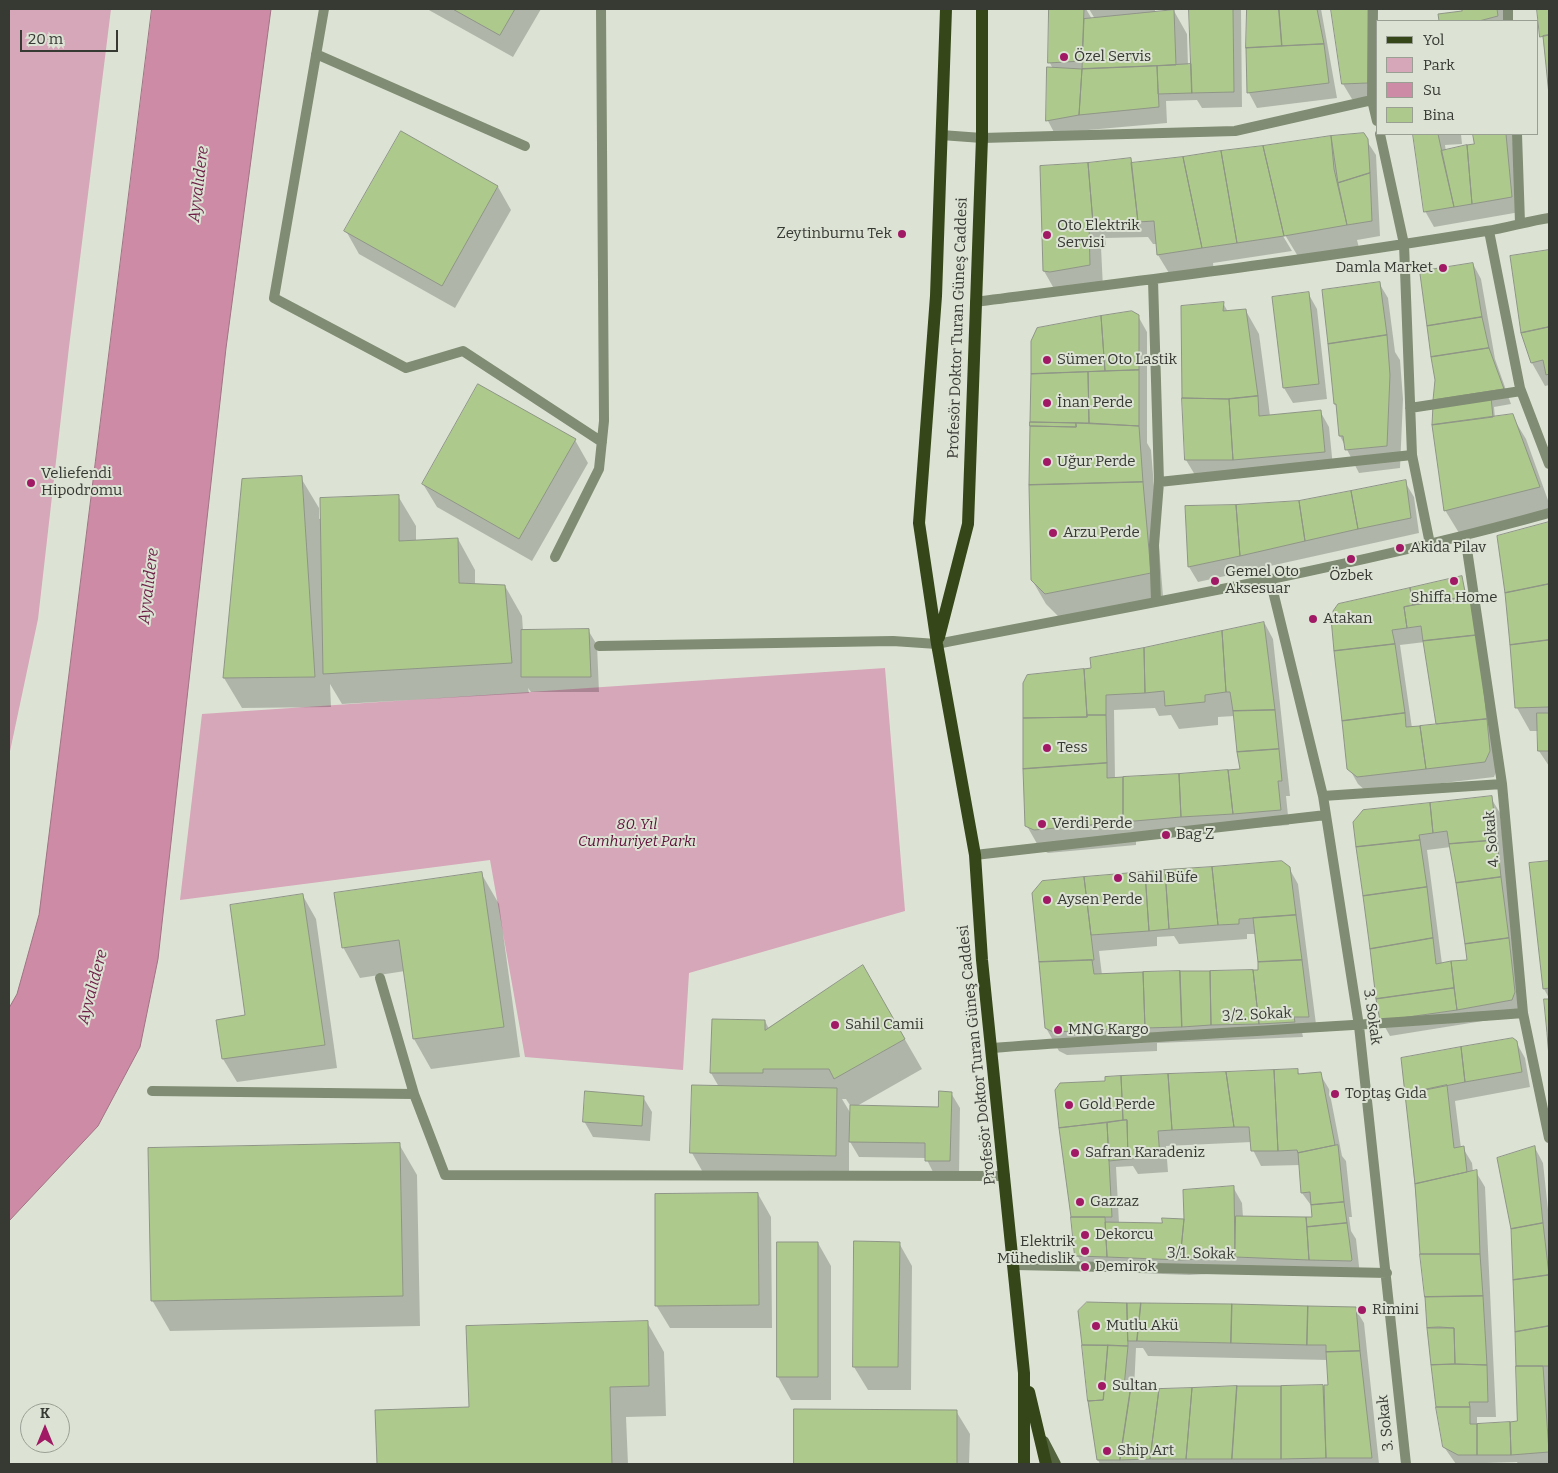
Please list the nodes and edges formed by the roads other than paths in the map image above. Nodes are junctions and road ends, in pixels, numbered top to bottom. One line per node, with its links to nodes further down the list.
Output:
1 (324, 9): 6 (street)
2 (601, 9): 22 (street)
3 (946, 9): 9 (main road, Profesör Doktor Turan Güneş Caddesi)
4 (982, 9): 12 (main road, Profesör Doktor Turan Güneş Caddesi)
5 (1373, 9): 7 (street)
6 (316, 54): 13 (street); 22 (street)
7 (1372, 100): 8 (street); 12 (street)
8 (1376, 117)
9 (941, 135): 12 (street); 32 (main road, Profesör Doktor Turan Güneş Caddesi)
10 (1380, 135): 17 (street)
11 (1517, 135): 15 (street)
12 (982, 138): 19 (main road, Profesör Doktor Turan Güneş Caddesi)
13 (525, 146)
14 (1549, 218): 15 (street)
15 (1520, 223): 16 (street)
16 (1489, 231): 17 (street); 20 (street)
17 (1404, 244): 18 (street); 21 (street)
18 (1153, 280): 19 (street); 25 (street)
19 (975, 302): 32 (main road, Profesör Doktor Turan Güneş Caddesi)
20 (1521, 391): 21 (street); 24 (street)
21 (1410, 408): 23 (street)
22 (602, 442): 29 (street)
23 (1412, 455): 25 (street); 28 (street)
24 (1549, 464)
25 (1159, 482): 31 (street)
26 (1549, 513): 27 (street)
27 (1466, 536): 28 (street); 34 (street, 4. Sokak)
28 (1430, 544): 30 (street)
29 (556, 557)
30 (1270, 579): 31 (street); 35 (street, 3. Sokak)
31 (1156, 601): 32 (street)
32 (937, 644): 33 (street); 37 (main road, Profesör Doktor Turan Güneş Caddesi)
33 (598, 646)
34 (1502, 784): 35 (street); 39 (street, 4. Sokak)
35 (1323, 796): 36 (street, 3. Sokak)
36 (1326, 815): 37 (street); 40 (street, 3. Sokak)
37 (975, 855): 41 (main road, Profesör Doktor Turan Güneş Caddesi)
38 (380, 978): 43 (street)
39 (1523, 1013): 40 (street, 3/2. Sokak); 44 (street, 4. Sokak)
40 (1359, 1026): 41 (street, 3/2. Sokak); 47 (street, 3. Sokak)
41 (992, 1048): 45 (main road, Profesör Doktor Turan Güneş Caddesi)
42 (152, 1091): 43 (street)
43 (414, 1094): 45 (street)
44 (1549, 1138)
45 (1004, 1176): 46 (main road, Profesör Doktor Turan Güneş Caddesi)
46 (1015, 1265): 47 (street, 3/1. Sokak); 48 (main road, Profesör Doktor Turan Güneş Caddesi)
47 (1387, 1272): 53 (street, 3. Sokak)
48 (1024, 1373): 49 (main road); 50 (main road, Profesör Doktor Turan Güneş Caddesi)
49 (1040, 1433): 51 (main road); 52 (main road)
50 (1024, 1464)
51 (1046, 1464)
52 (1056, 1464)
53 (1406, 1464)

